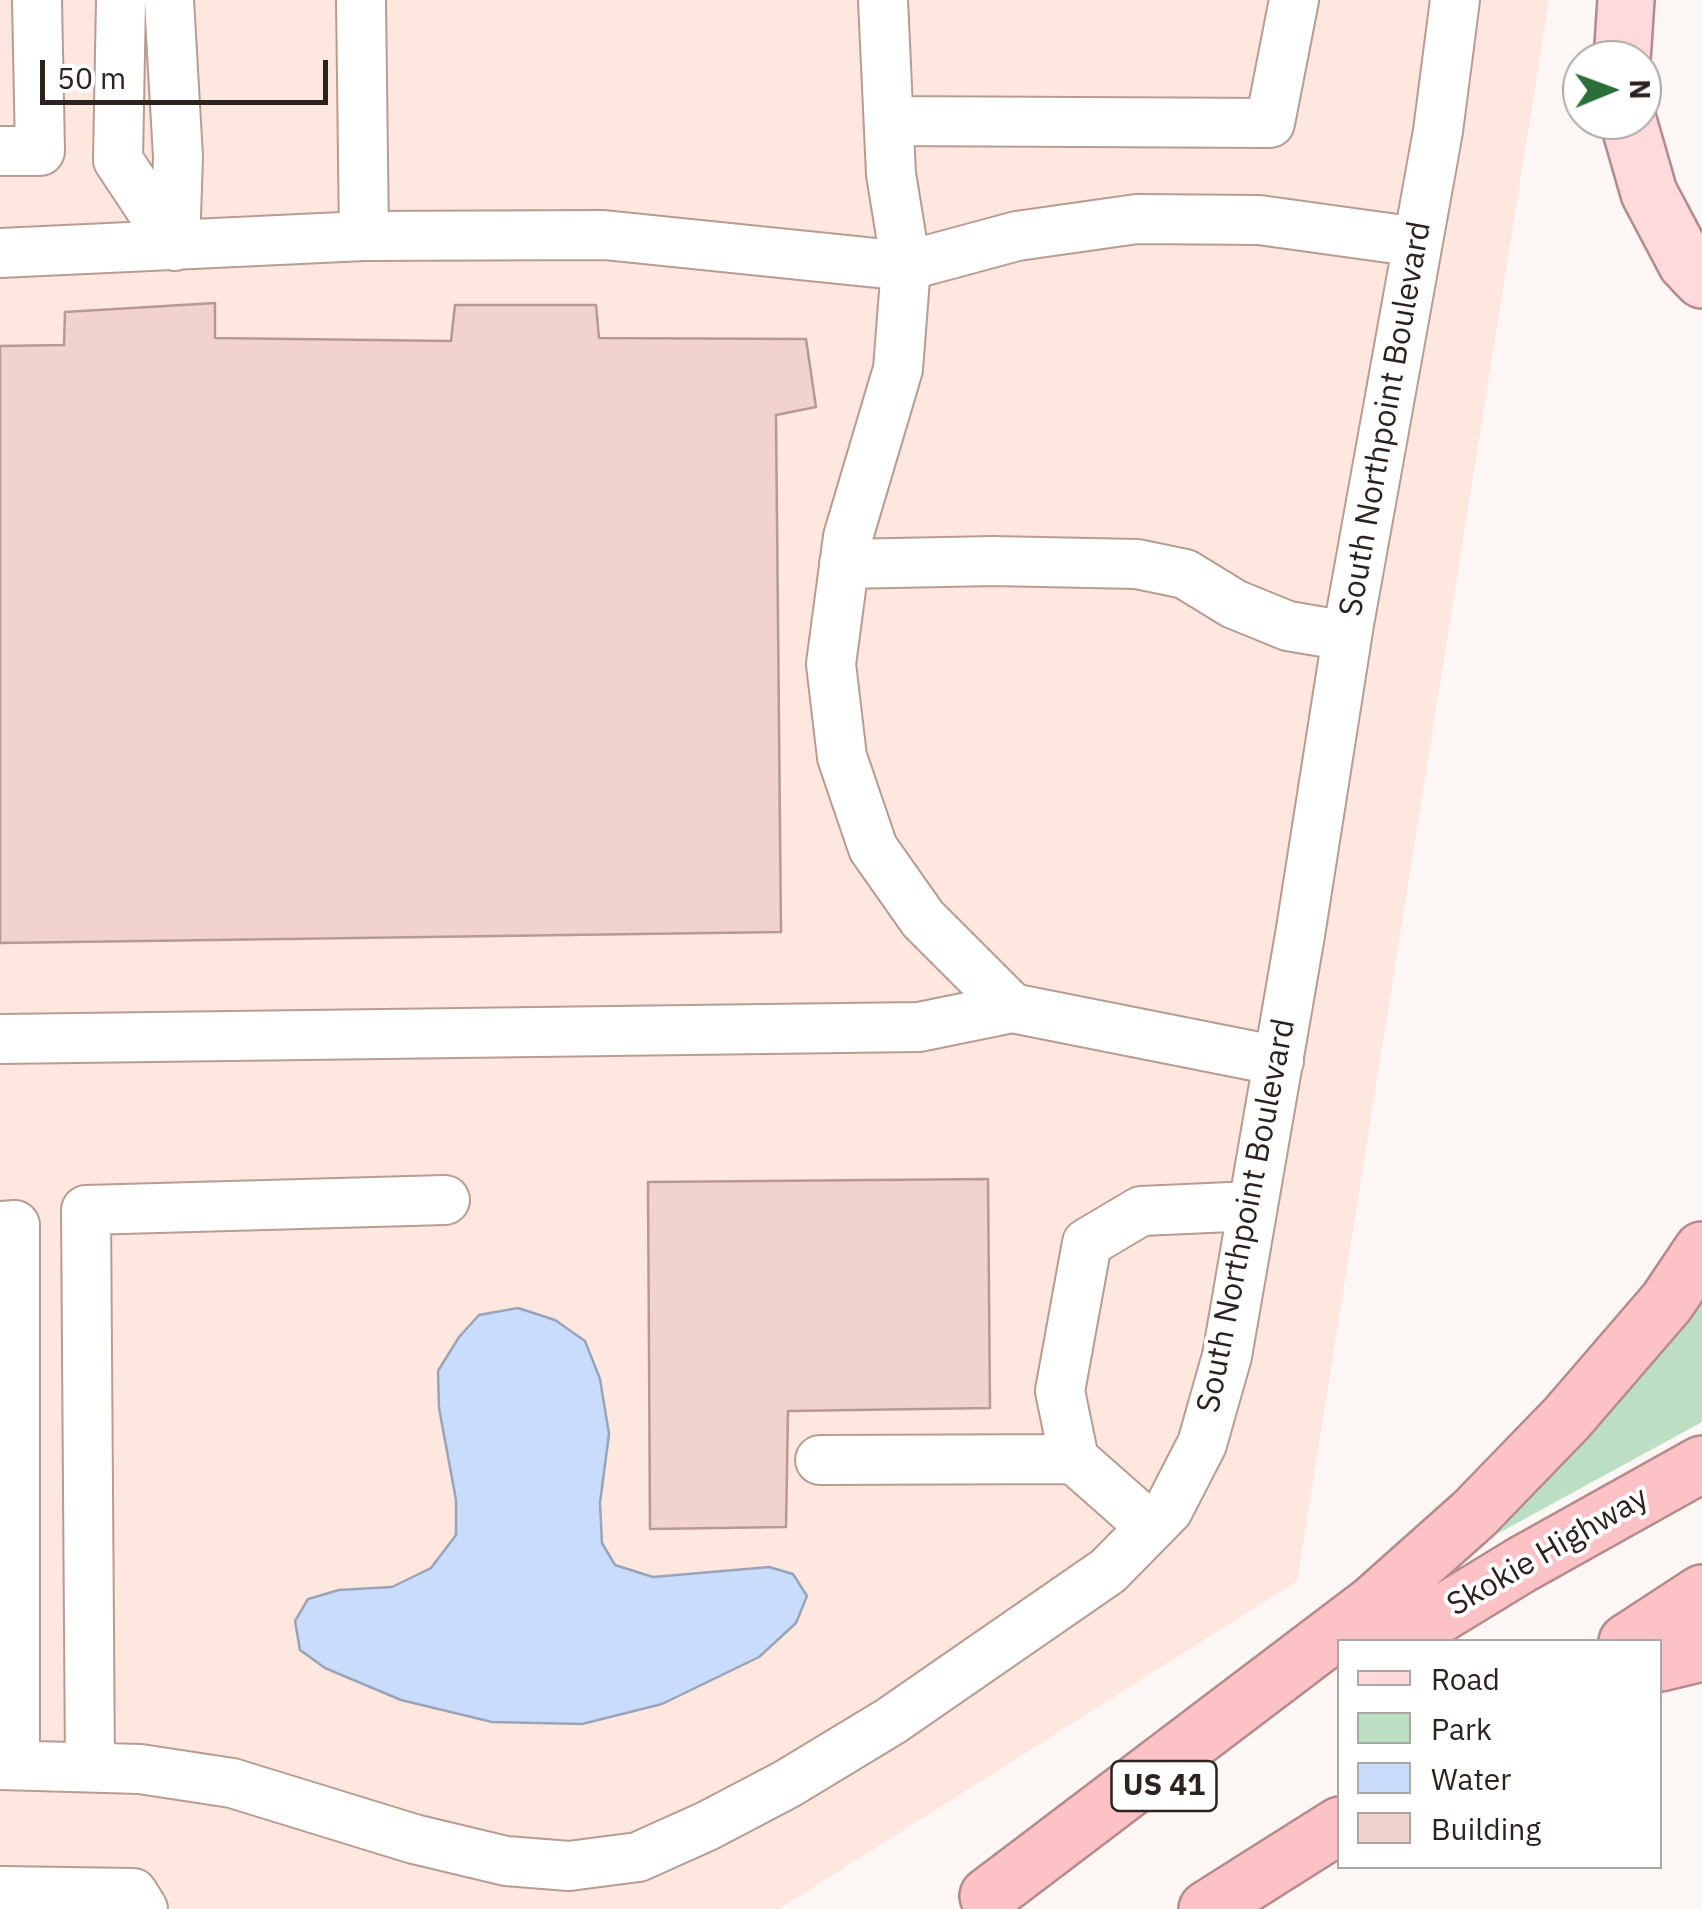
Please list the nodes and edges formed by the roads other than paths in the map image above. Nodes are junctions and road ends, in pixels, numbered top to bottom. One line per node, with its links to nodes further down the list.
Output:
1 (37, 0): 12 (street)
2 (121, 0): 15 (street)
3 (170, 0): 15 (street)
4 (361, 0): 13 (street)
5 (883, 0): 10 (street)
6 (1294, 0): 10 (street)
7 (1455, 0): 14 (street, South Northpoint Boulevard)
8 (1626, 0): 9 (main road)
9 (1623, 40)
10 (889, 122): 17 (street)
11 (1634, 140): 18 (main road)
12 (0, 151)
13 (364, 236): 15 (street); 17 (street)
14 (1418, 242): 17 (street); 20 (street, South Northpoint Boulevard)
15 (175, 246): 16 (street)
16 (0, 253)
17 (906, 266): 19 (street)
18 (1702, 280)
19 (844, 564): 20 (street); 21 (street)
20 (1347, 636): 23 (street, South Northpoint Boulevard)
21 (1012, 1008): 22 (street); 23 (street)
22 (0, 1039)
23 (1279, 1061): 25 (street, South Northpoint Boulevard)
24 (446, 1200): 27 (street)
25 (1253, 1206): 29 (street); 32 (street, South Northpoint Boulevard)
26 (8, 1225): 27 (street); 39 (street)
27 (86, 1226): 40 (street)
28 (1702, 1250): 44 (highway)
29 (1074, 1459): 30 (street); 32 (street)
30 (820, 1460)
31 (1702, 1464): 34 (highway, Skokie Highway)
32 (1152, 1527): 40 (street, South Northpoint Boulevard)
33 (1702, 1593): 35 (highway)
34 (1401, 1639)
35 (1632, 1639)
36 (1702, 1653): 37 (highway)
37 (1662, 1663)
38 (1337, 1678): 44 (highway, US 41)
39 (7, 1765): 40 (street, South Northpoint Boulevard)
40 (90, 1767)
41 (1337, 1827): 47 (highway)
42 (0, 1891): 46 (street)
43 (0, 1901): 45 (street)
44 (978, 1902)
45 (5, 1909)
46 (143, 1909)
47 (1206, 1909)

